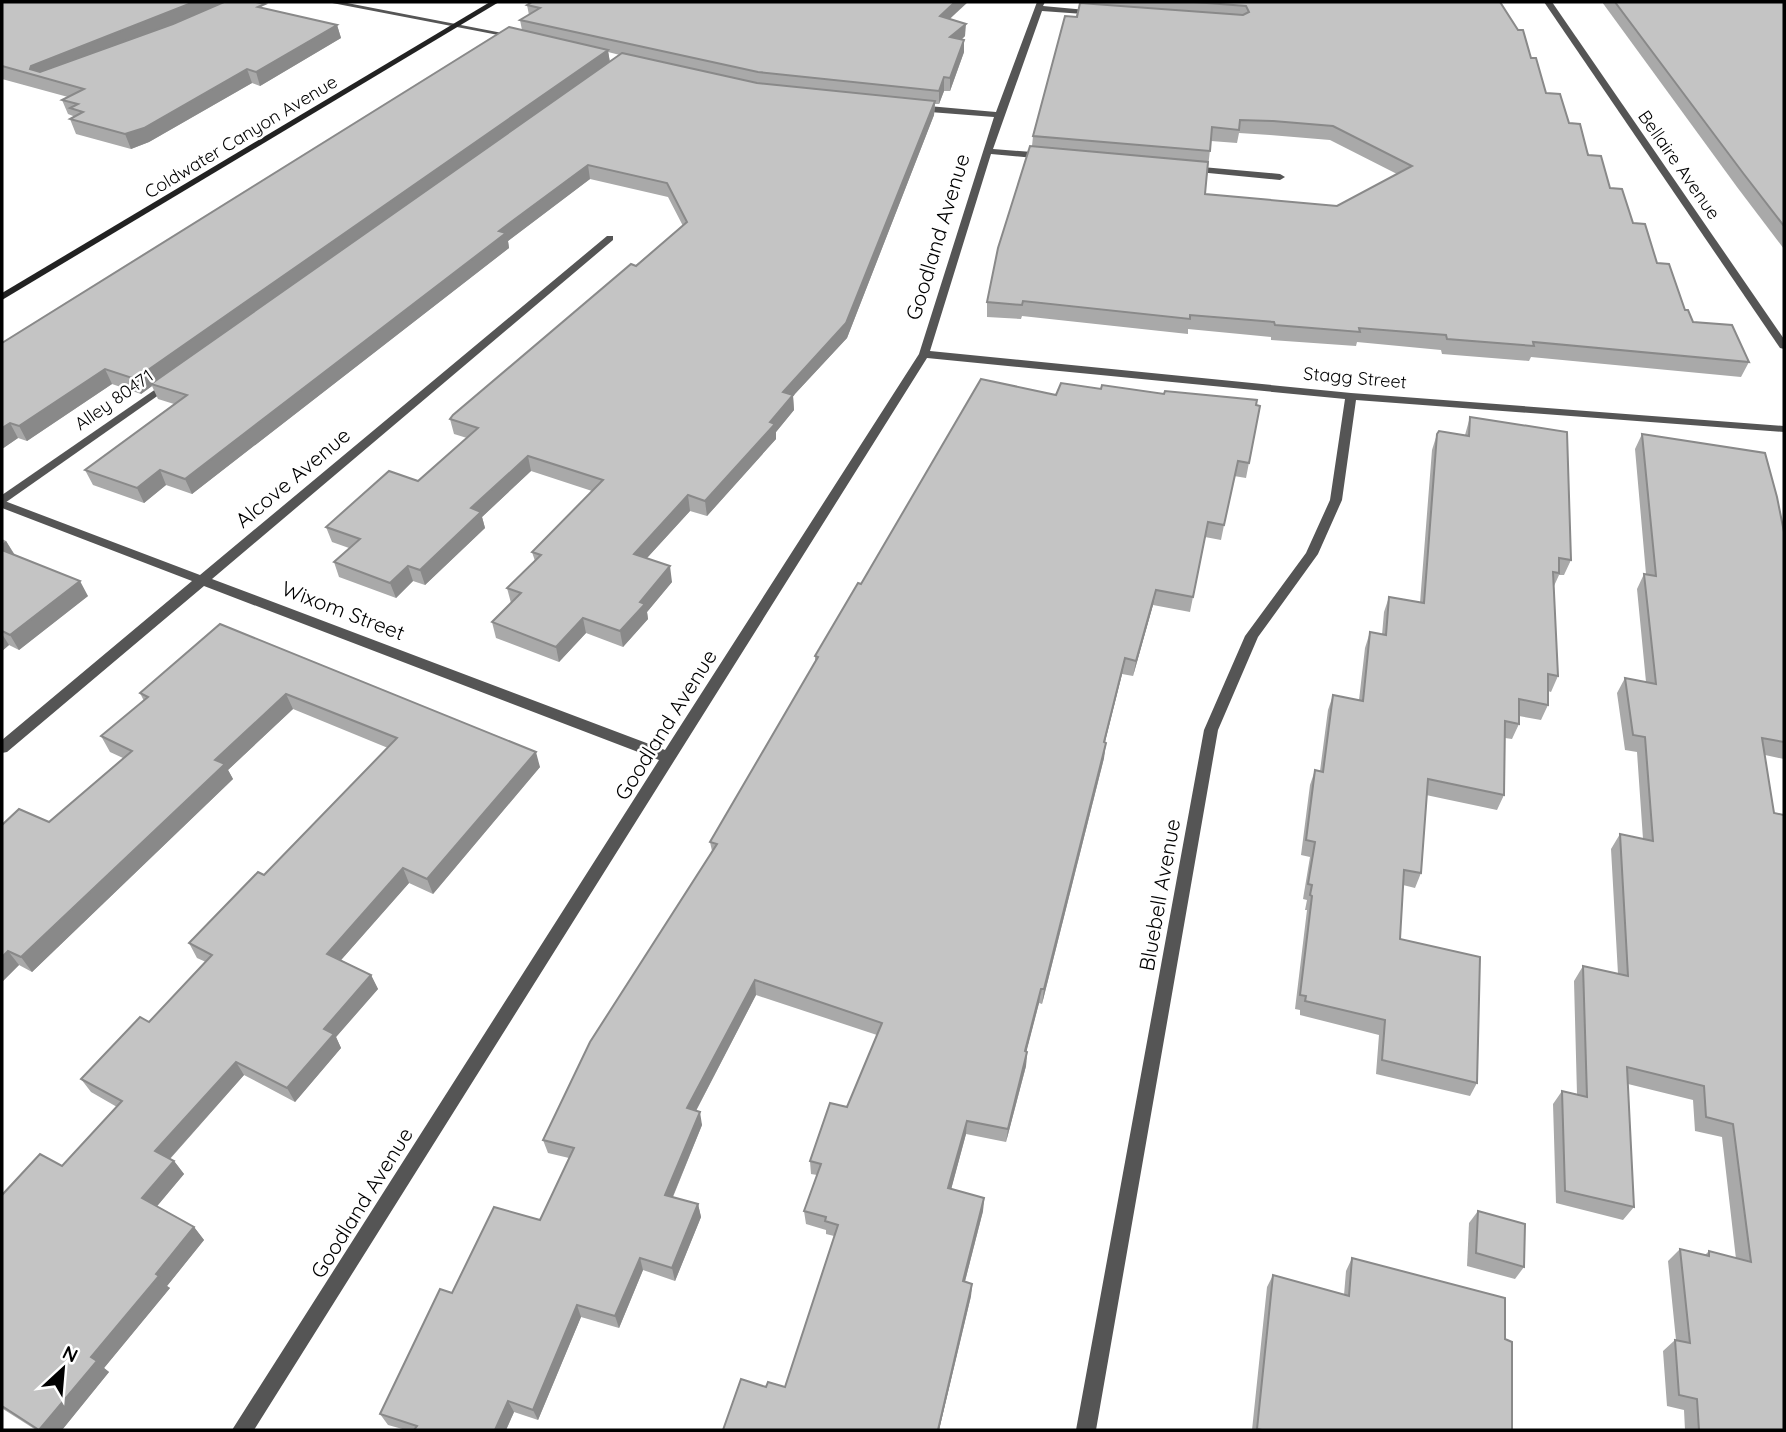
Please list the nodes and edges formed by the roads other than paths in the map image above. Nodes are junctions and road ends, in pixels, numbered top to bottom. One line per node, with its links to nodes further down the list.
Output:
1 (331, 2): 6 (street)
2 (495, 2): 6 (main road, Coldwater Canyon Avenue)
3 (1548, 2): 16 (street, Bellaire Avenue)
4 (1040, 5): 5 (street); 9 (street, Goodland Avenue)
5 (1107, 13)
6 (456, 26): 7 (street); 15 (main road, Coldwater Canyon Avenue)
7 (532, 40)
8 (908, 107): 9 (street)
9 (999, 114): 10 (street, Goodland Avenue)
10 (987, 151): 11 (street); 17 (street, Goodland Avenue)
11 (1054, 157)
12 (1174, 168): 13 (street)
13 (1280, 177)
14 (610, 238): 22 (street, Alcove Avenue)
15 (2, 297)
16 (1784, 346)
17 (924, 354): 19 (street, Stagg Street); 24 (street, Goodland Avenue)
18 (183, 373): 21 (street, Alley 80471)
19 (1351, 396): 20 (street, Stagg Street); 26 (street, Bluebell Avenue)
20 (1784, 429)
21 (2, 503): 22 (street, Wixom Street)
22 (202, 580): 23 (street, Alcove Avenue); 24 (street, Wixom Street)
23 (2, 748)
24 (670, 758): 25 (street, Goodland Avenue)
25 (242, 1430)
26 (1086, 1430)

